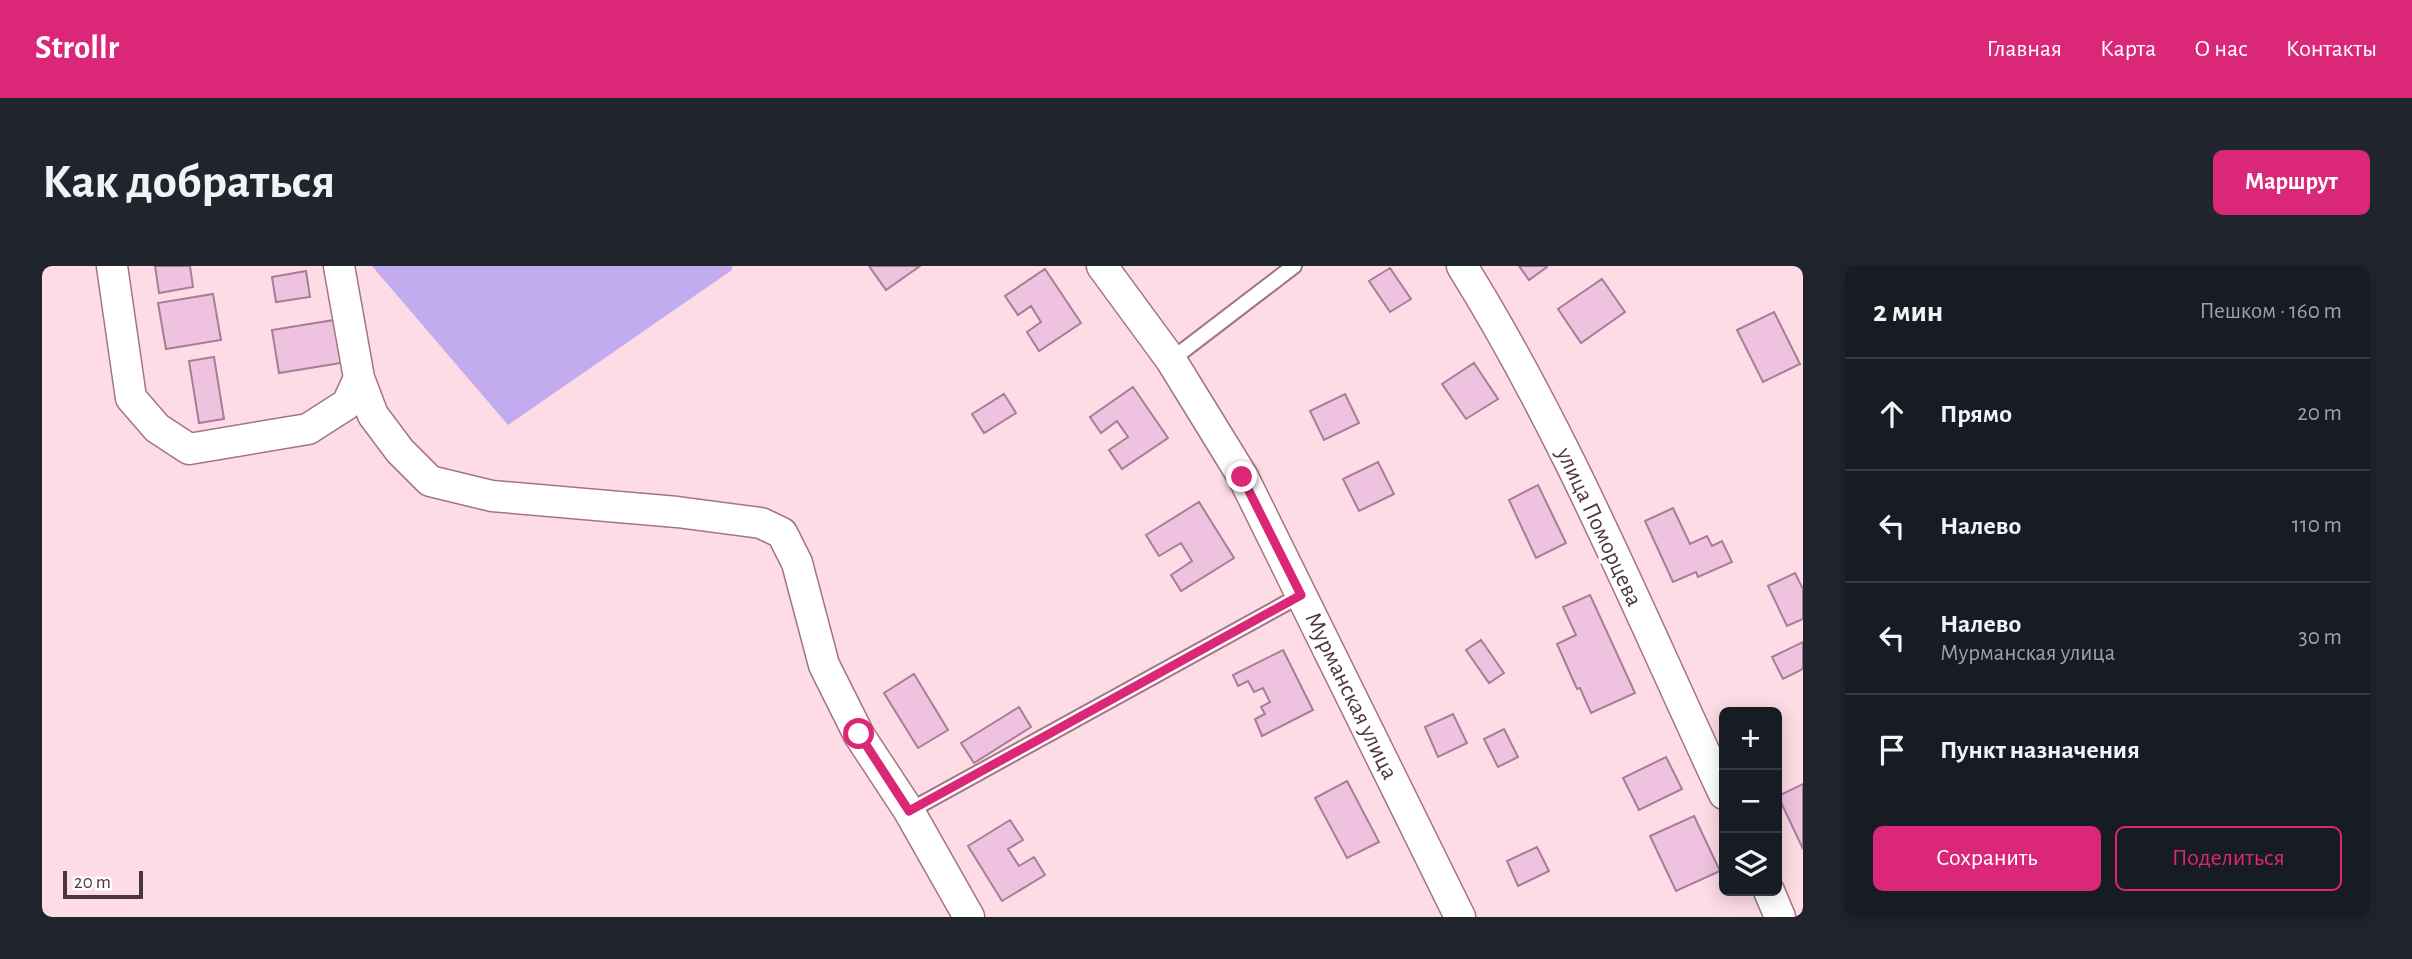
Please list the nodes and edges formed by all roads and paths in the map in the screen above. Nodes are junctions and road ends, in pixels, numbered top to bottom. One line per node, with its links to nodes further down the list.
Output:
1 (112, 266): 7 (street)
2 (339, 266): 7 (street)
3 (1102, 266): 6 (street, Мурманская улица)
4 (1294, 266): 6 (lane)
5 (1462, 266): 9 (street, улица Поморцева)
6 (1171, 360): 8 (street, Мурманская улица)
7 (359, 378): 10 (street)
8 (1301, 595): 10 (lane); 13 (street, Мурманская улица)
9 (1719, 783)
10 (909, 811): 12 (street)
11 (1771, 896): 14 (street)
12 (969, 917)
13 (1460, 917)
14 (1780, 917)

